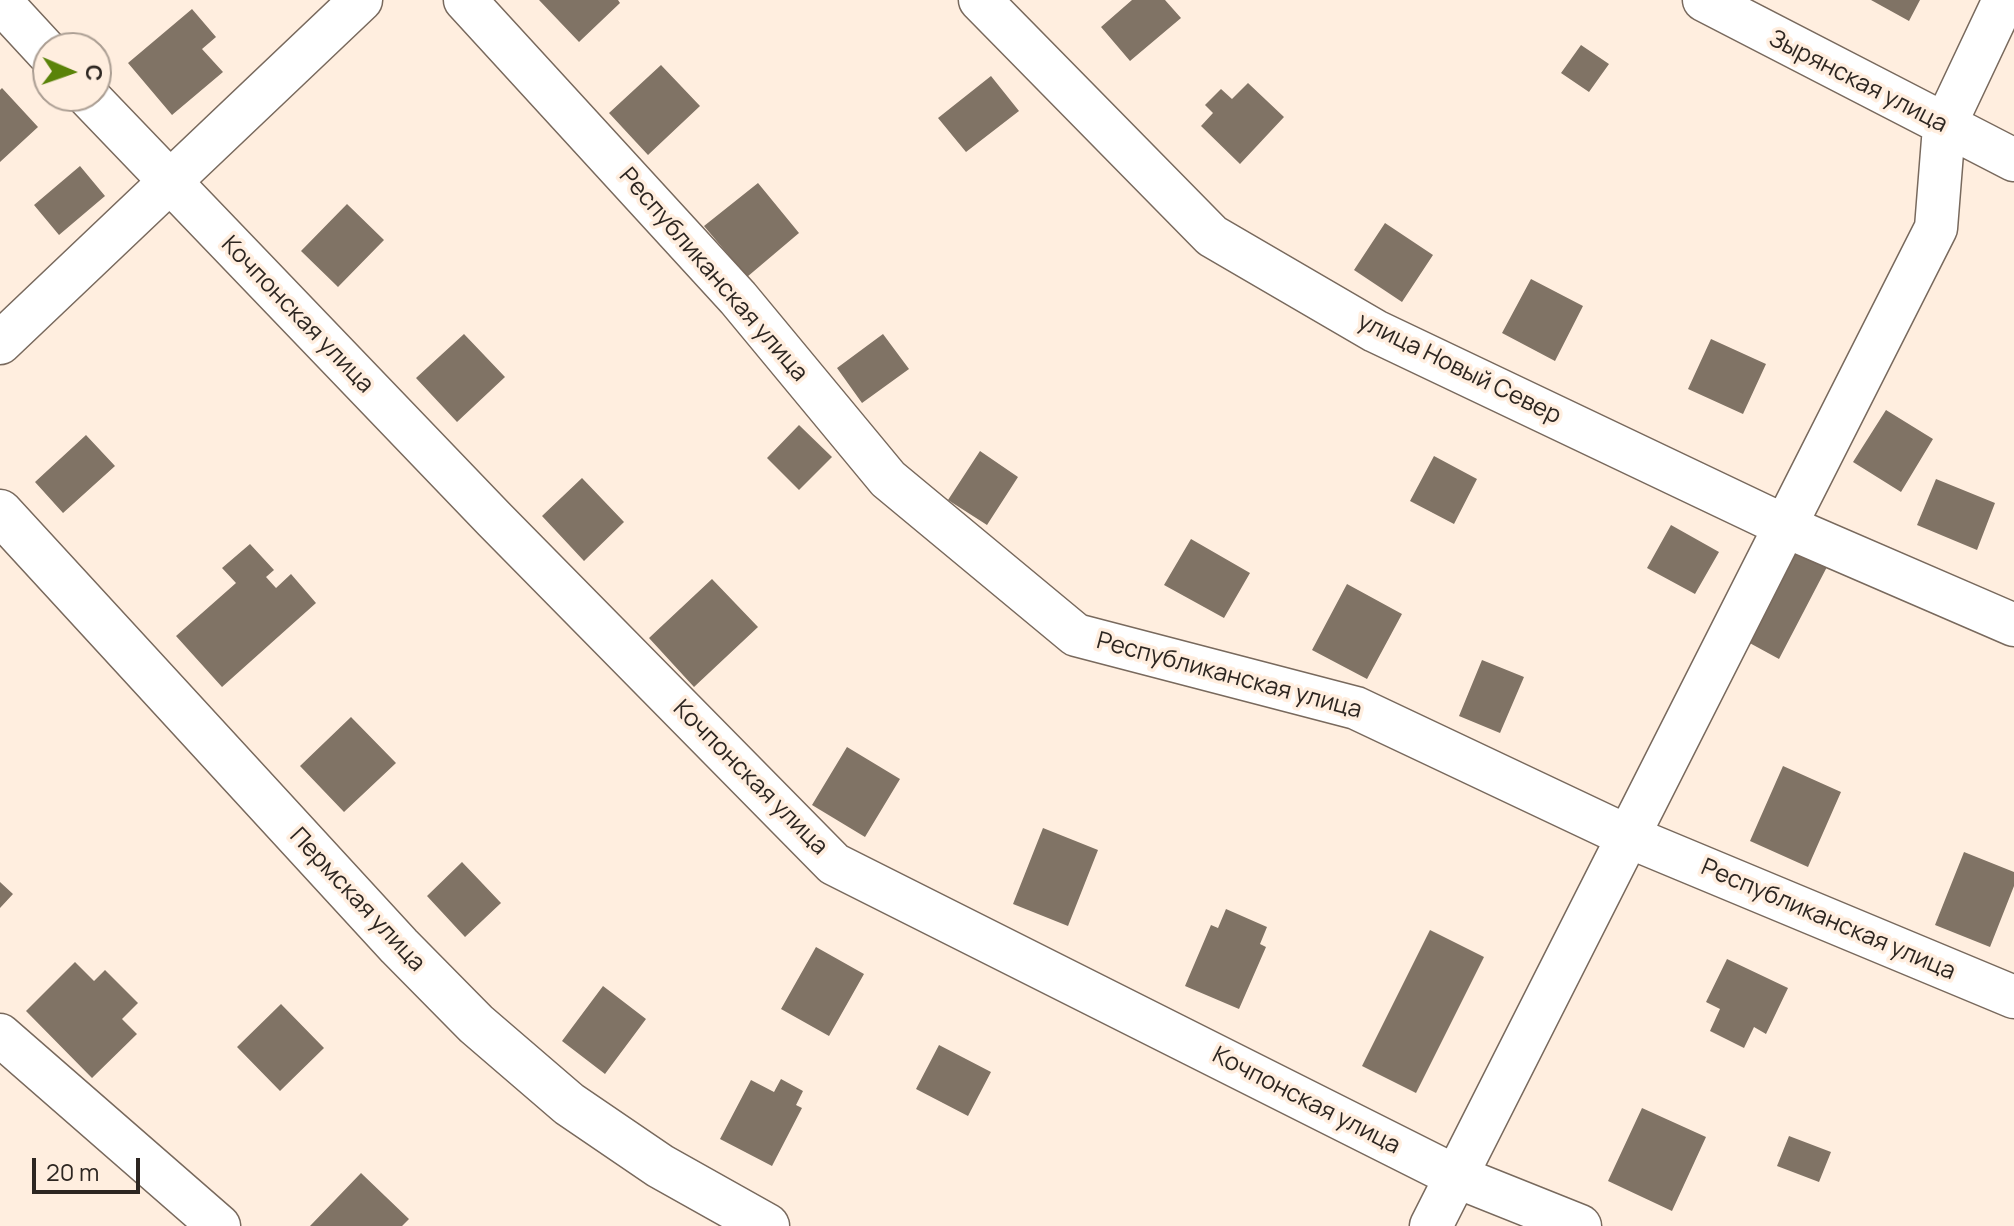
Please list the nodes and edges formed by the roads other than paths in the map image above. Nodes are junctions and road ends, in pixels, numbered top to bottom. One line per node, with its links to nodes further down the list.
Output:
1 (361, 0): 11 (street)
2 (465, 0): 16 (street, Республиканская улица)
3 (980, 0): 14 (street, улица Новый Север)
4 (1704, 0): 9 (street, Зырянская улица)
5 (2004, 0): 9 (street)
6 (0, 1): 7 (street)
7 (32, 36)
8 (103, 112): 11 (street, Кочпонская улица)
9 (1944, 127): 10 (street, Зырянская улица); 14 (street)
10 (2014, 160)
11 (169, 183): 12 (street); 19 (street, Кочпонская улица)
12 (0, 343)
13 (0, 512): 21 (main road, Пермская улица)
14 (1785, 526): 15 (street, улица Новый Север); 16 (street)
15 (2014, 625)
16 (1627, 836): 17 (street, Республиканская улица); 19 (street)
17 (2014, 997)
18 (0, 1035): 20 (street)
19 (1455, 1176): 22 (street); 23 (street, Кочпонская улица)
20 (219, 1226)
21 (767, 1226)
22 (1431, 1226)
23 (1580, 1226)

